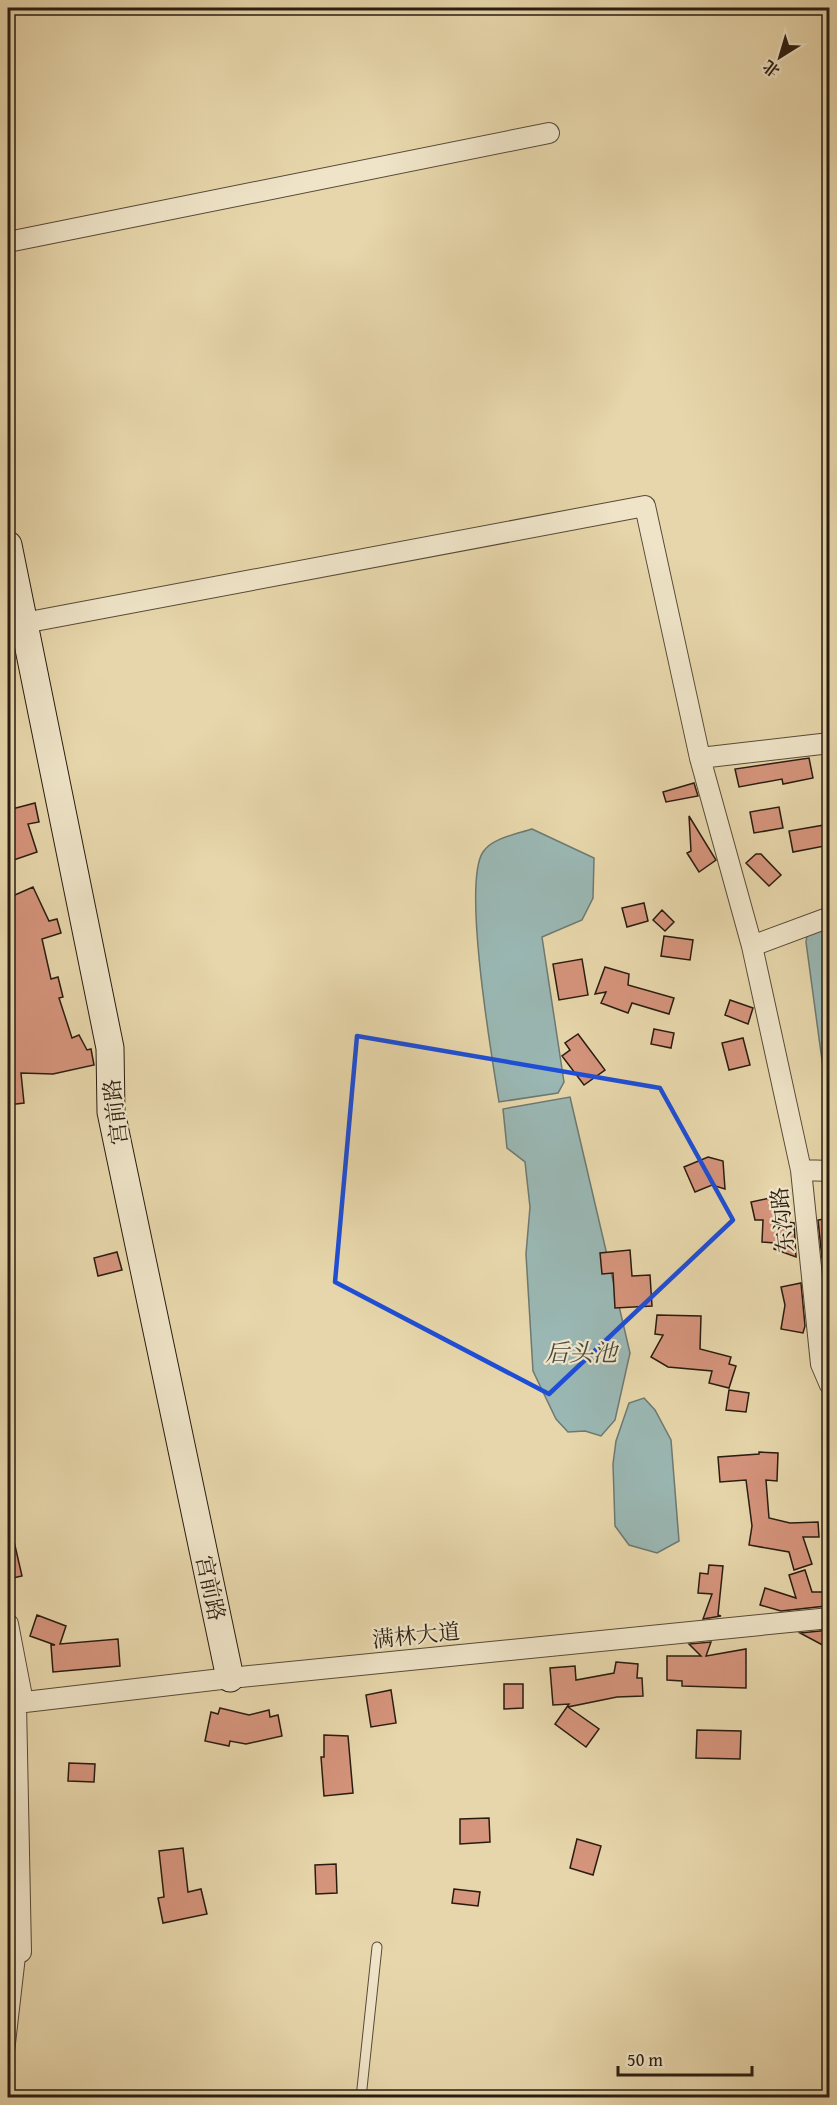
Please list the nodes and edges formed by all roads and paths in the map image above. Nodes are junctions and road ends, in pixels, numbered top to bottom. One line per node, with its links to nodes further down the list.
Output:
1 (549, 133): 2 (street)
2 (8, 242)
3 (8, 544): 4 (street, 宫前路)
4 (16, 625): 6 (street, 东沟路); 14 (street, 宫前路)
5 (830, 743): 6 (street)
6 (700, 758): 8 (street, 东沟路)
7 (830, 917): 8 (street)
8 (752, 945): 9 (street, 东沟路)
9 (801, 1170): 10 (street); 11 (street, 东沟路)
10 (830, 1171)
11 (830, 1385)
12 (830, 1618): 14 (street, 满林大道)
13 (8, 1624): 15 (street)
14 (230, 1678): 15 (street, 满林大道)
15 (16, 1703): 17 (street)
16 (378, 1947): 19 (lane)
17 (14, 1952): 18 (lane)
18 (8, 2065)
19 (361, 2097)

